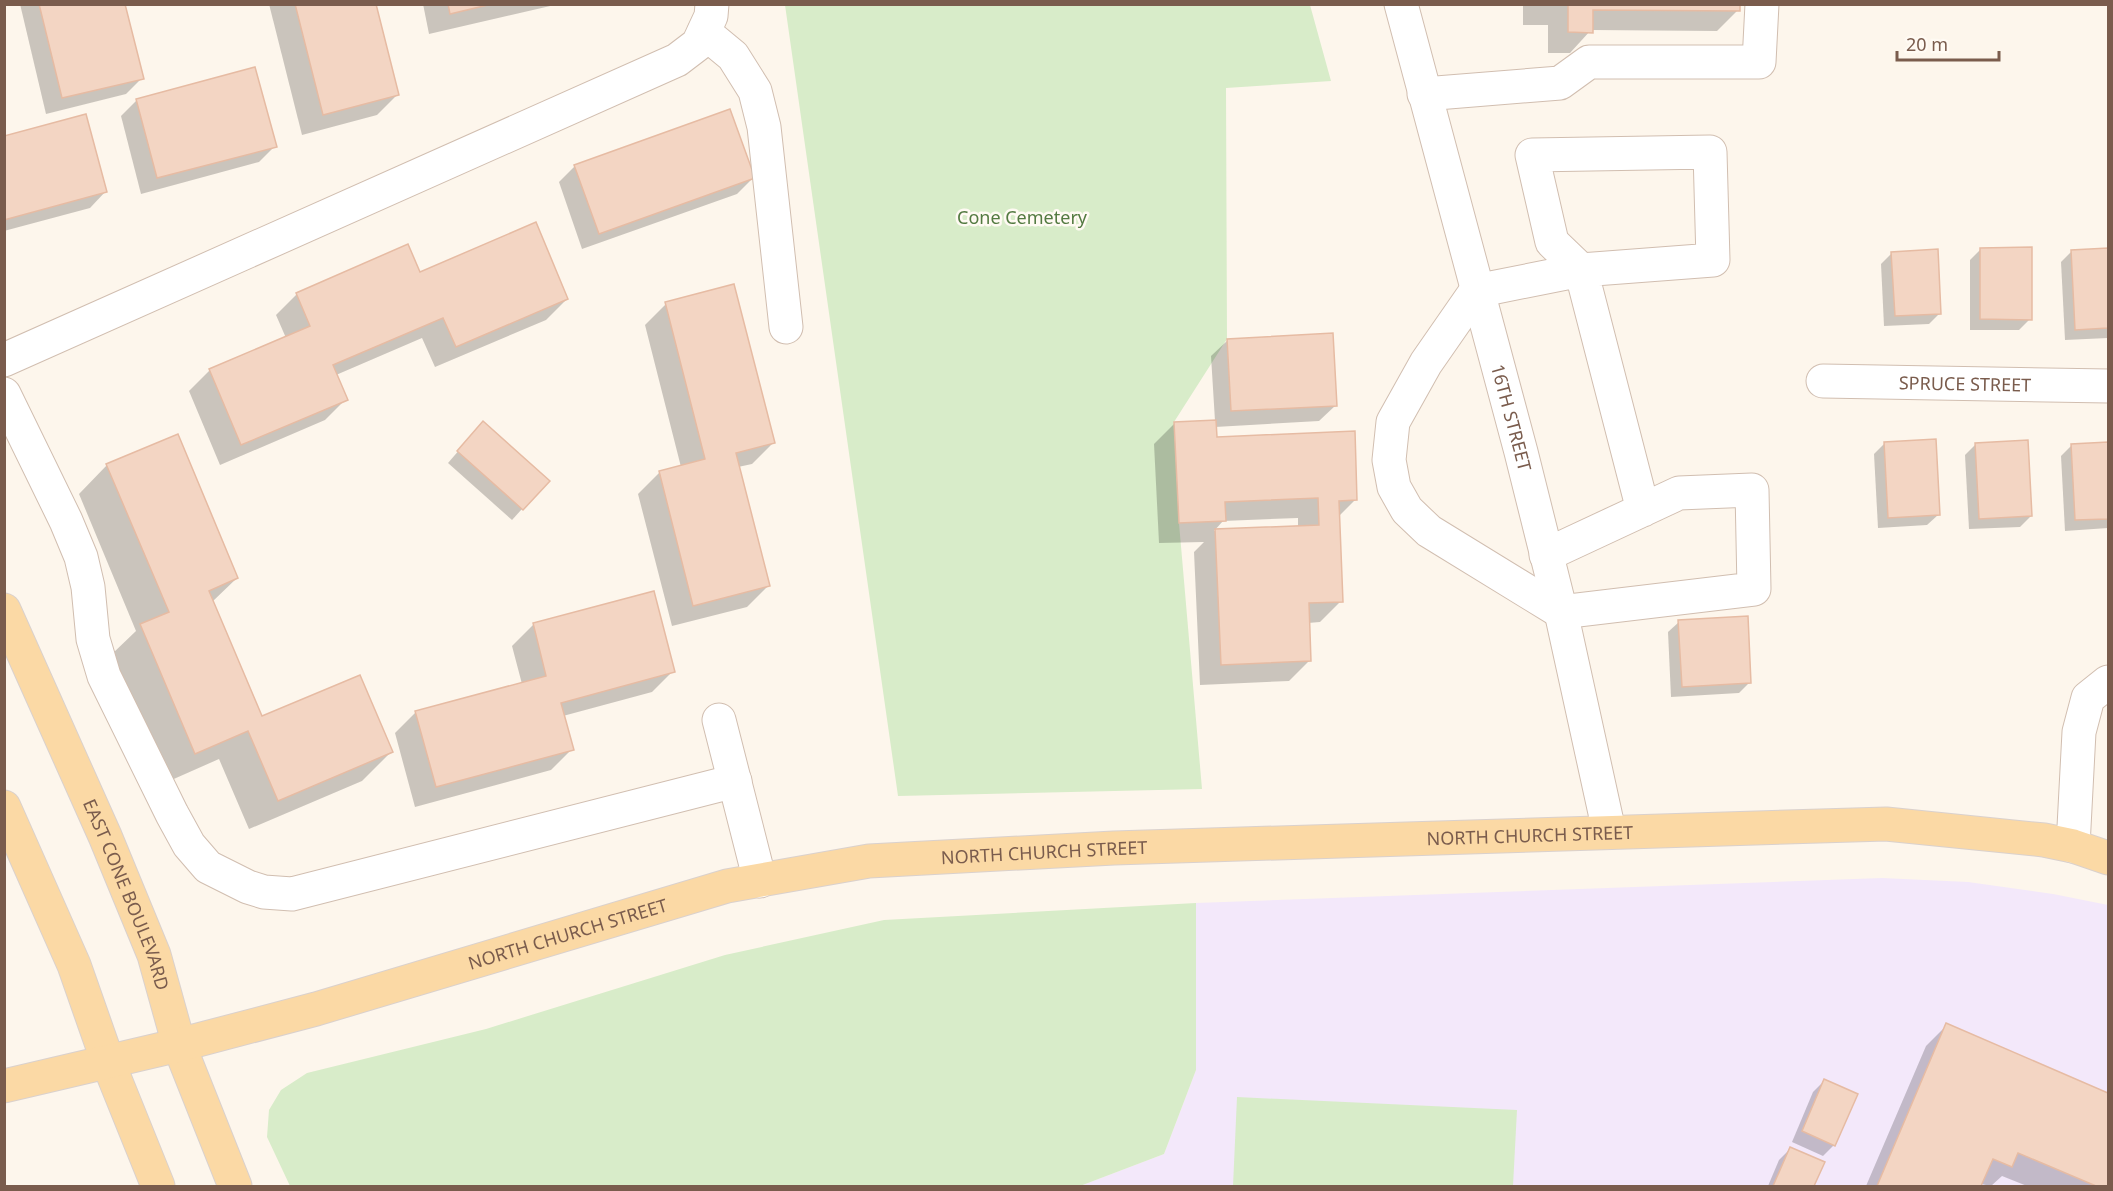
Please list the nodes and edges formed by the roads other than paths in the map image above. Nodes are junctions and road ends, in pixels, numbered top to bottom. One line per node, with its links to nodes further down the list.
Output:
1 (1401, 4): 4 (street, 16TH STREET)
2 (1762, 4): 4 (street)
3 (708, 18): 7 (street); 8 (street)
4 (1424, 94): 6 (street, 16TH STREET)
5 (1581, 270): 5 (street); 6 (street); 12 (street)
6 (1476, 291): 13 (street, 16TH STREET); 15 (street)
7 (786, 327)
8 (4, 360)
9 (1823, 381): 10 (street, SPRUCE STREET)
10 (2109, 386)
11 (4, 394): 18 (street)
12 (1644, 510): 13 (street); 15 (street)
13 (1546, 555): 15 (street, 16TH STREET)
14 (4, 610): 24 (main road, EAST CONE BOULEVARD)
15 (1561, 612): 20 (street, 16TH STREET)
16 (2109, 682): 21 (street)
17 (719, 720): 18 (street)
18 (735, 781): 23 (street)
19 (4, 807): 25 (main road)
20 (1609, 831): 21 (main road, NORTH CHURCH STREET); 23 (main road, NORTH CHURCH STREET)
21 (2073, 846): 22 (main road, NORTH CHURCH STREET)
22 (2109, 858)
23 (760, 880): 24 (main road, NORTH CHURCH STREET)
24 (179, 1045): 25 (main road, NORTH CHURCH STREET); 28 (main road, EAST CONE BOULEVARD)
25 (108, 1062): 26 (main road, NORTH CHURCH STREET); 27 (main road)
26 (4, 1086)
27 (158, 1186)
28 (235, 1186)

